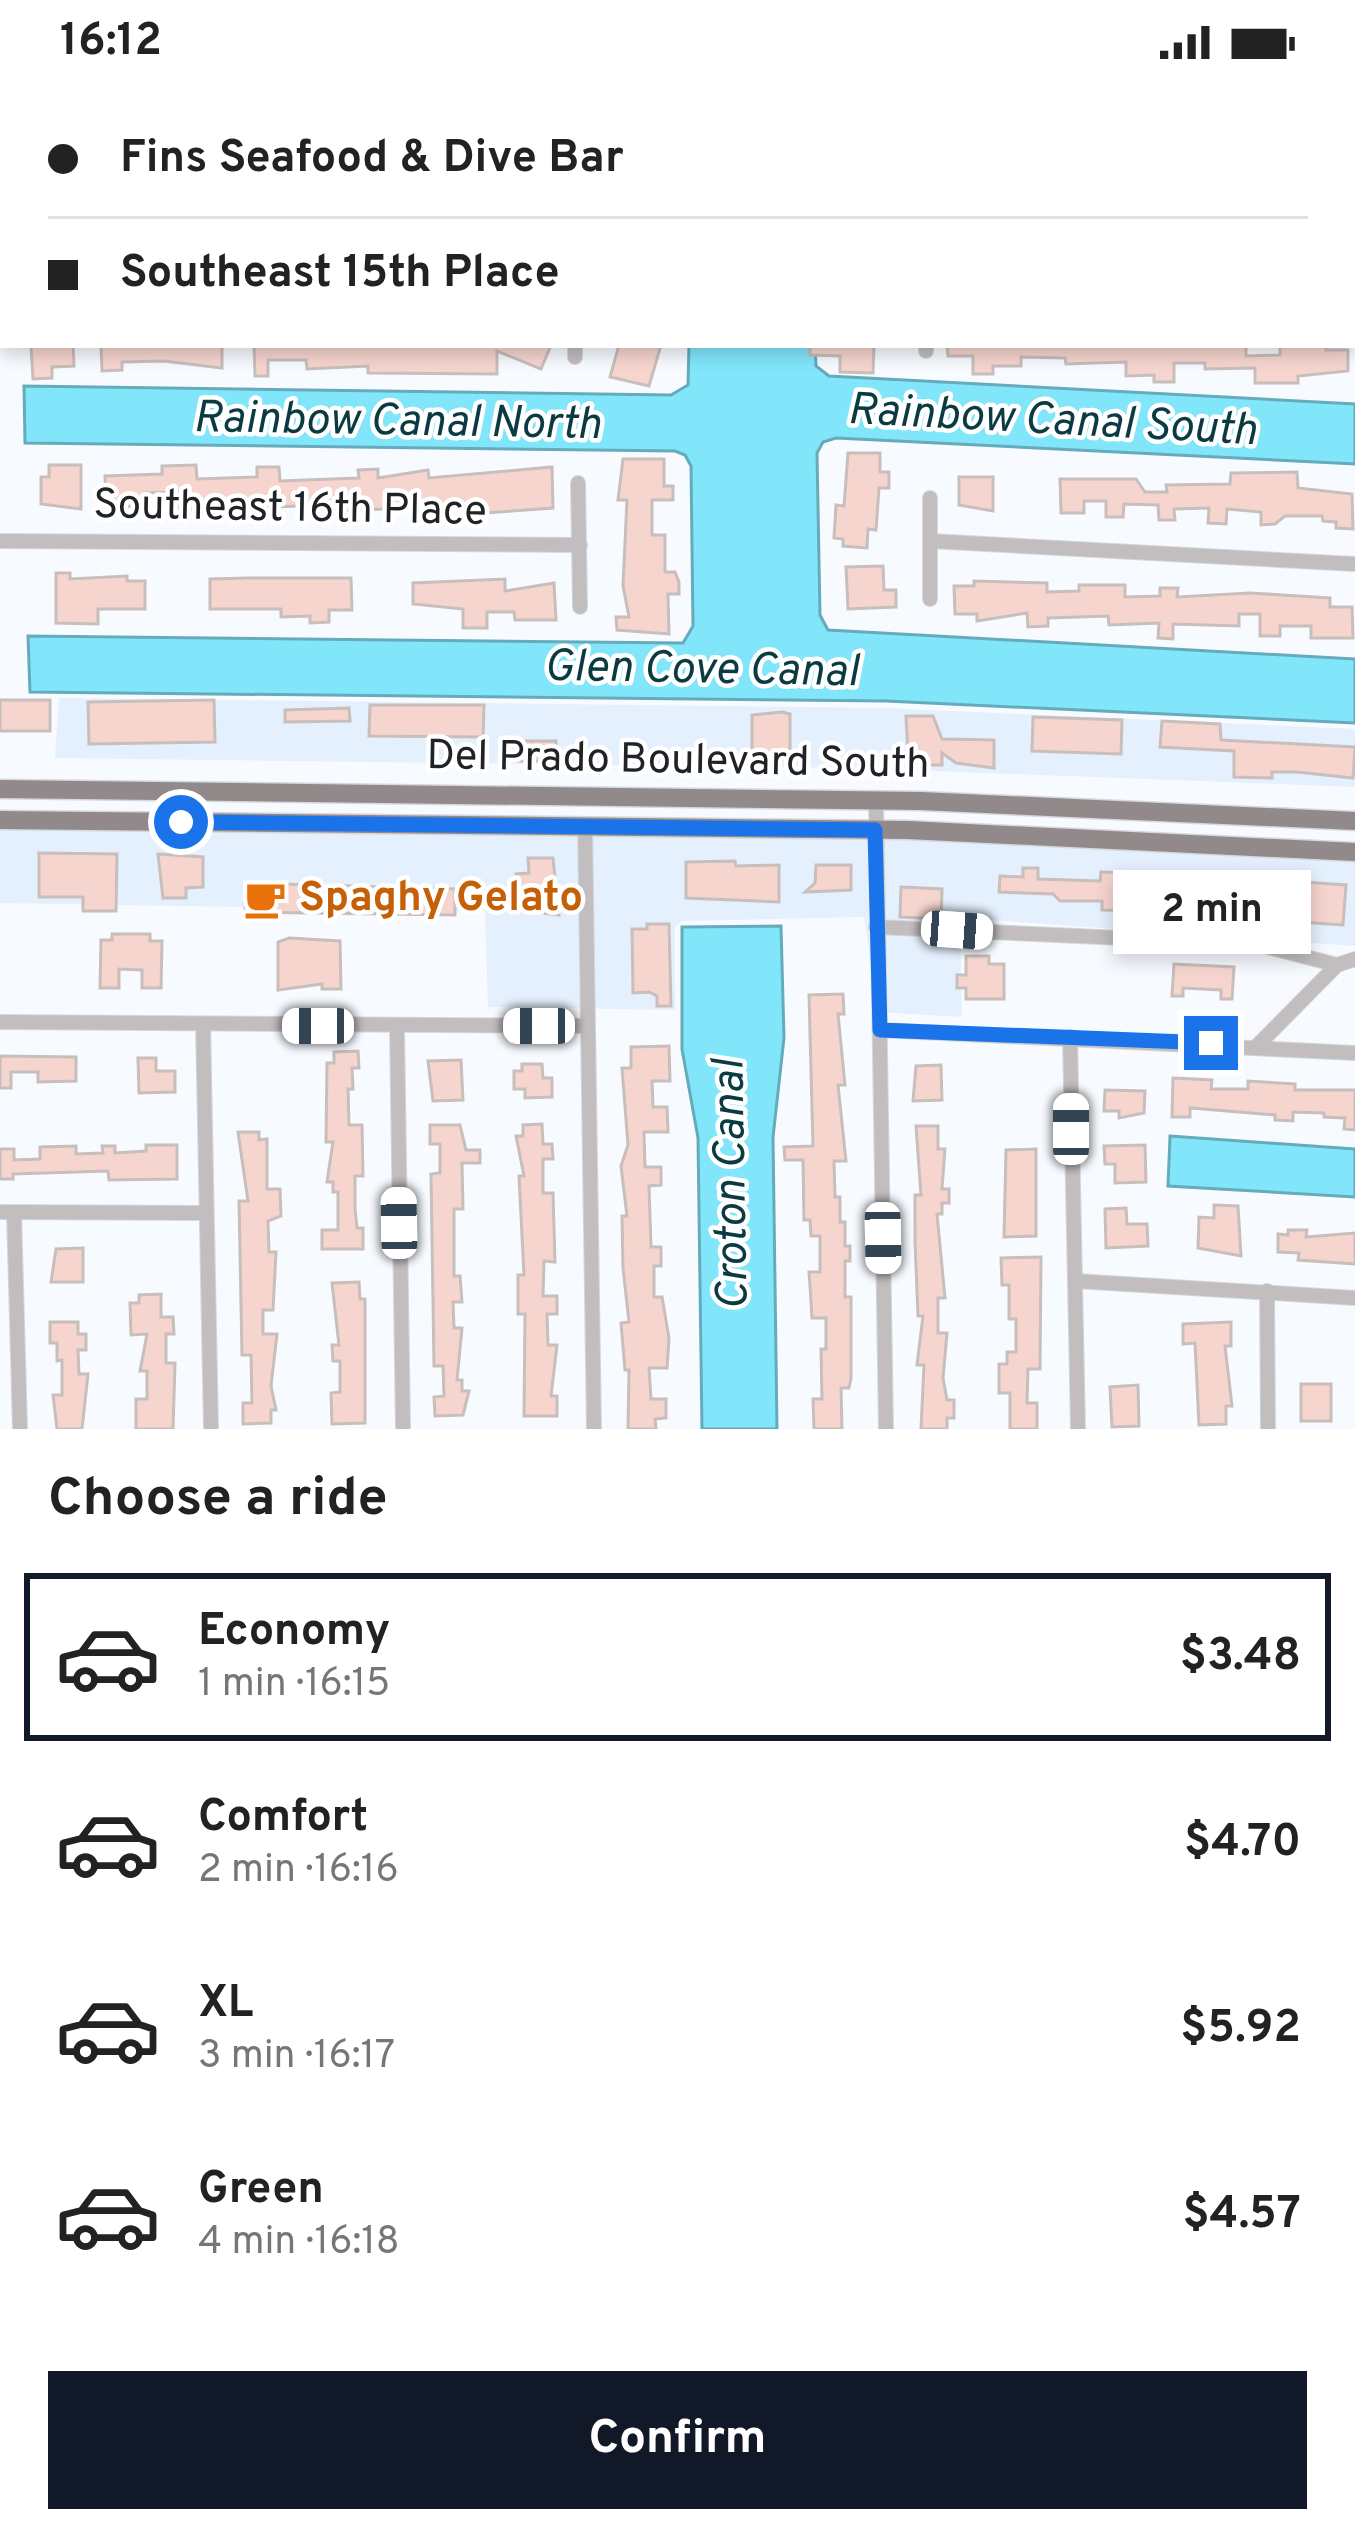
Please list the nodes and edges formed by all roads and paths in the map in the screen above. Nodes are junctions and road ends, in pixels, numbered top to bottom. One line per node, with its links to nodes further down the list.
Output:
1 (578, 483): 5 (street)
2 (930, 498): 4 (street)
3 (0, 541): 5 (street, Southeast 16th Place)
4 (930, 541): 6 (street); 7 (street)
5 (580, 545): 8 (street)
6 (1355, 564)
7 (930, 599)
8 (580, 607)
9 (0, 789): 10 (main road, Del Prado Boulevard South)
10 (647, 796): 11 (main road, Del Prado Boulevard South); 14 (main road)
11 (876, 800): 13 (main road, Del Prado Boulevard South); 15 (street)
12 (0, 820): 14 (main road, Del Prado Boulevard South)
13 (1355, 821)
14 (585, 826): 15 (main road, Del Prado Boulevard South); 22 (street)
15 (875, 830): 16 (main road, Del Prado Boulevard South); 17 (street)
16 (1355, 852)
17 (877, 927): 19 (street); 24 (street)
18 (1355, 959): 19 (street)
19 (1337, 965): 26 (street)
20 (0, 1022): 21 (street)
21 (202, 1024): 23 (street); 29 (street)
22 (586, 1026): 23 (street); 36 (street)
23 (397, 1027): 35 (street)
24 (880, 1030): 25 (street); 37 (street)
25 (1070, 1036): 26 (street); 30 (street)
26 (1258, 1046): 27 (street)
27 (1355, 1053)
28 (7, 1213): 29 (street); 33 (street)
29 (206, 1213): 34 (street)
30 (1075, 1281): 31 (street); 38 (street)
31 (1267, 1291): 32 (street); 39 (street)
32 (1355, 1298)
33 (20, 1429)
34 (211, 1429)
35 (403, 1429)
36 (594, 1429)
37 (886, 1429)
38 (1078, 1429)
39 (1268, 1429)

